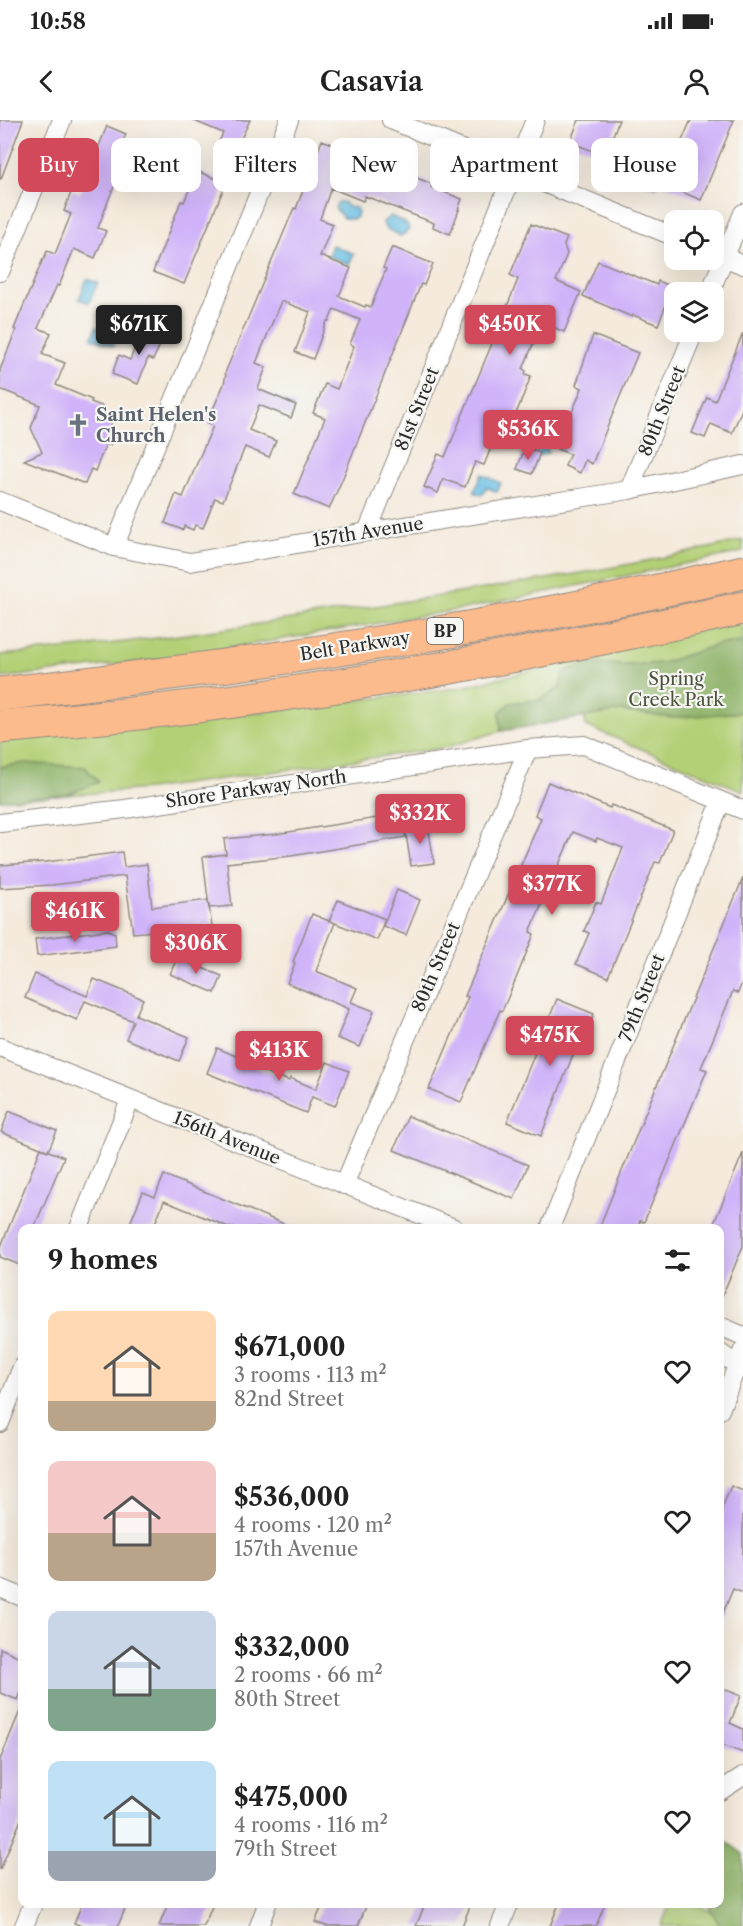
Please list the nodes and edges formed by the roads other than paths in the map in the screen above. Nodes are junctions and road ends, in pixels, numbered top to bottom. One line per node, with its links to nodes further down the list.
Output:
1 (62, 120): 14 (street)
2 (289, 120): 20 (street)
3 (391, 120): 5 (street)
4 (535, 120): 6 (street, 81st Street)
5 (434, 138)
6 (528, 138)
7 (505, 192): 19 (street, 81st Street)
8 (565, 192): 10 (street)
9 (743, 213): 11 (street)
10 (664, 232)
11 (724, 246)
12 (724, 257): 13 (street)
13 (743, 265)
14 (0, 272)
15 (690, 342): 17 (street, 80th Street)
16 (743, 465): 17 (street, 157th Avenue)
17 (629, 490): 19 (street, 157th Avenue)
18 (0, 501): 20 (street, 157th Avenue)
19 (367, 532): 20 (street, 157th Avenue)
20 (114, 547)
21 (743, 572): 23 (highway, Belt Parkway / BP)
22 (743, 608): 24 (highway, Belt Parkway / BP)
23 (0, 694)
24 (0, 727)
25 (528, 749): 26 (street, Shore Parkway North); 28 (street, Shore Parkway North); 31 (street, 80th Street)
26 (722, 802): 27 (street); 34 (street, 79th Street)
27 (743, 810)
28 (0, 824)
29 (0, 1047): 30 (street, 156th Avenue)
30 (130, 1100): 31 (street, 156th Avenue); 32 (street)
31 (344, 1185): 33 (street, 156th Avenue)
32 (81, 1224)
33 (444, 1224)
34 (552, 1224)
35 (724, 1328): 36 (street)
36 (743, 1336)
37 (724, 1355): 38 (street)
38 (741, 1362): 40 (street)
39 (18, 1377): 41 (street)
40 (724, 1401)
41 (0, 1423)
42 (0, 1588): 43 (street)
43 (18, 1595)
44 (743, 1776): 45 (street)
45 (724, 1788)
46 (31, 1908): 49 (street)
47 (266, 1908): 50 (street)
48 (507, 1908): 51 (street)
49 (24, 1926)
50 (259, 1926)
51 (500, 1926)

